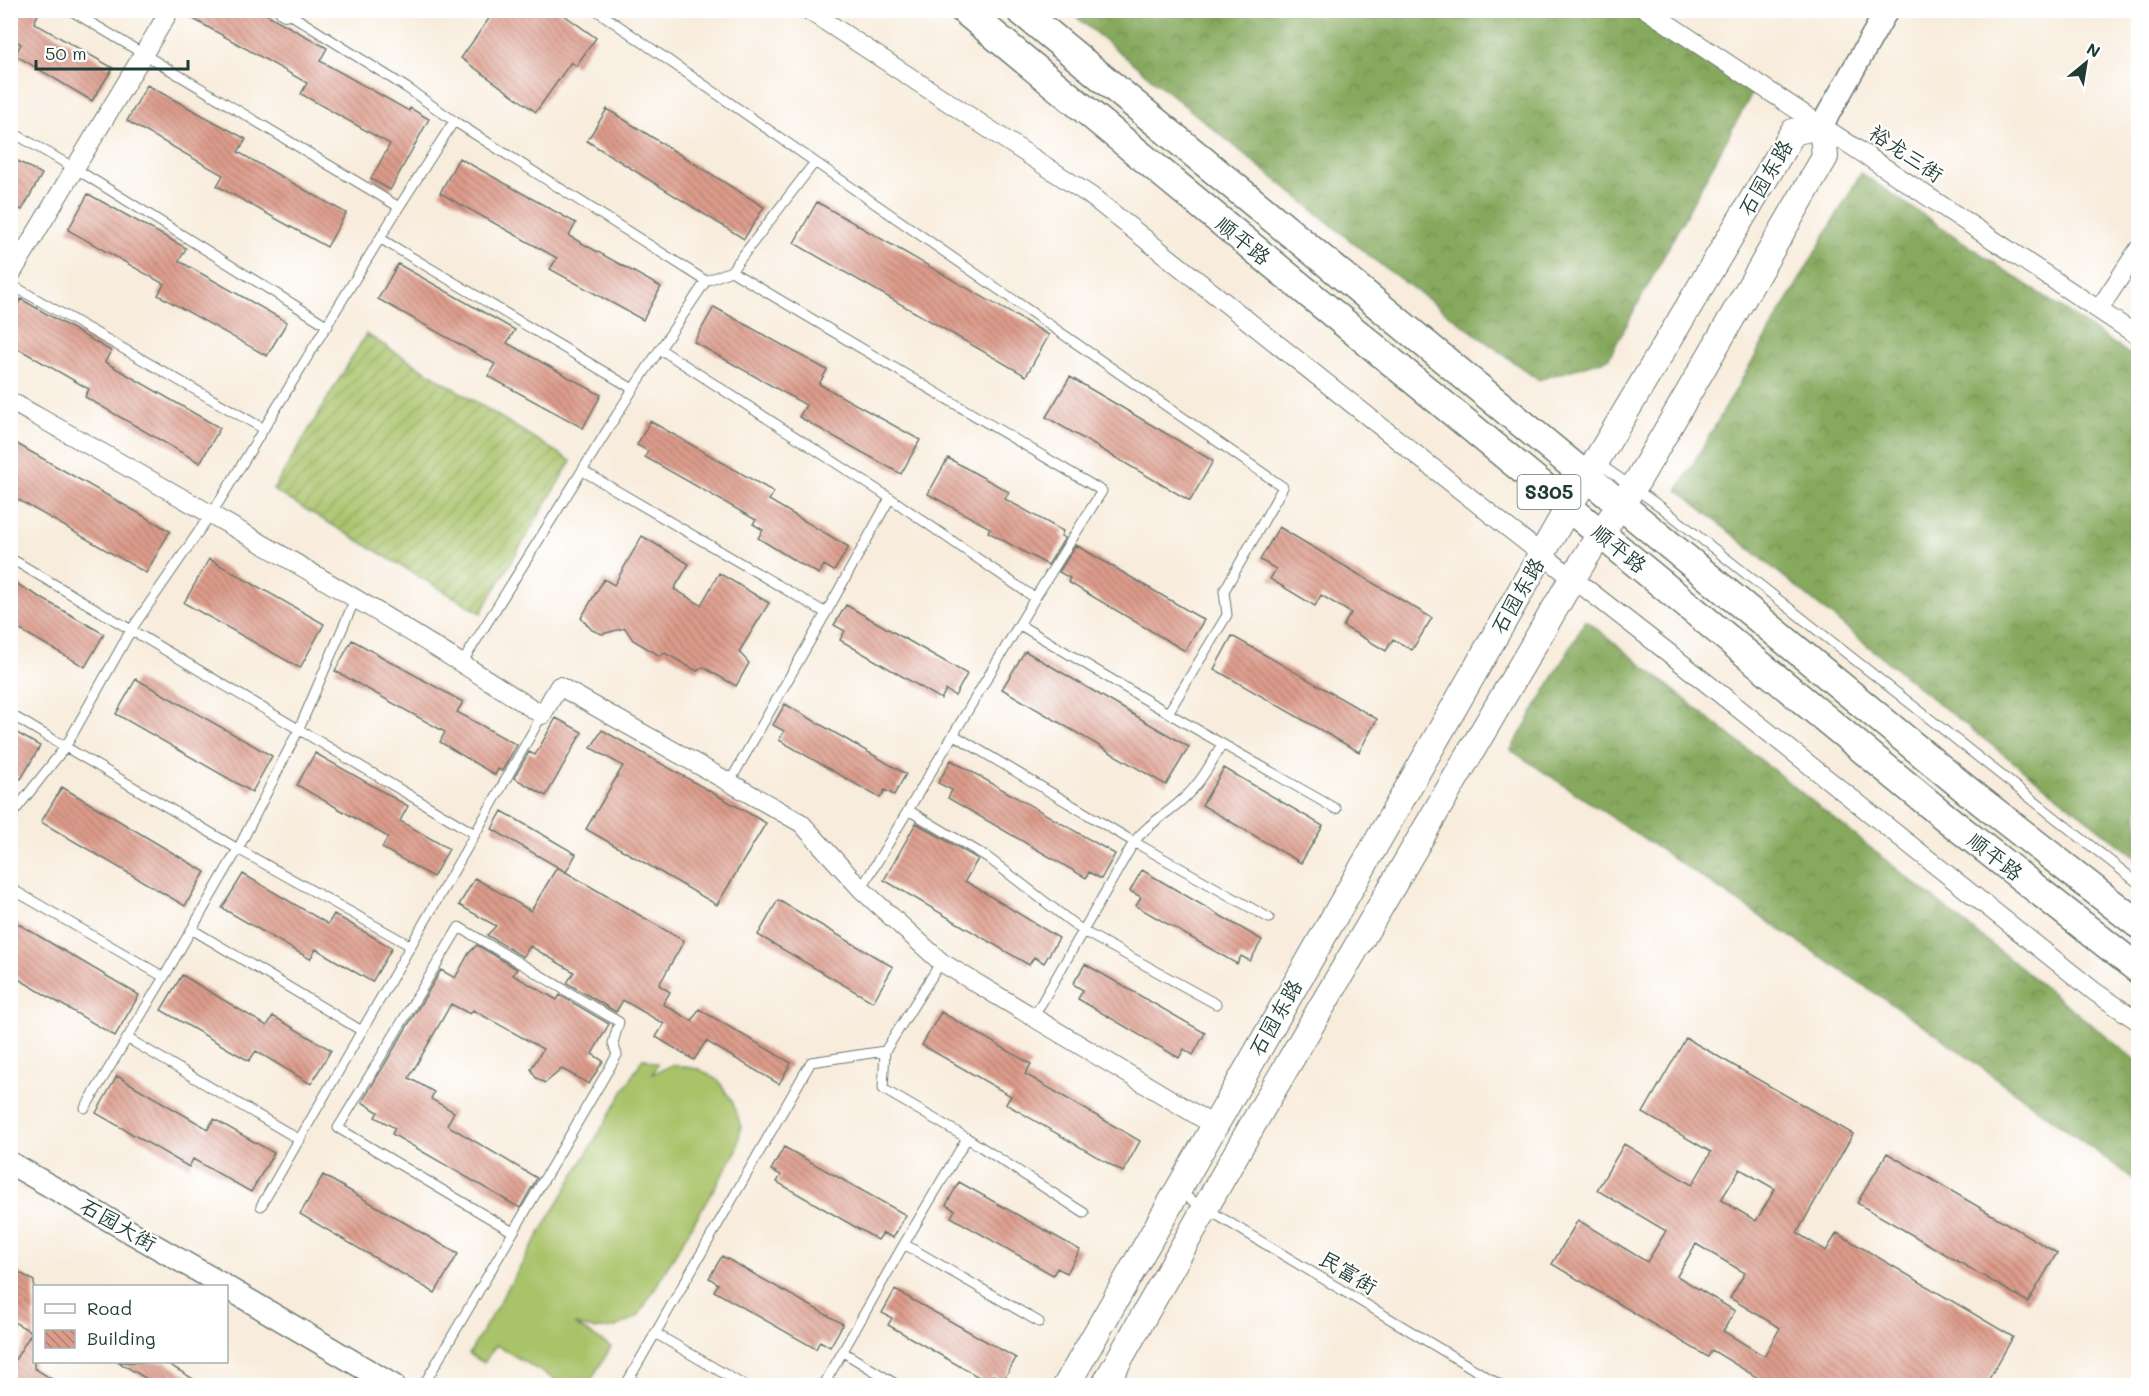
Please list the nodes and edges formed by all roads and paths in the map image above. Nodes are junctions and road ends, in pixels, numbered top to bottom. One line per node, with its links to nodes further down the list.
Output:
1 (70, 10): 10 (lane)
2 (170, 10): 10 (street)
3 (596, 10): 14 (lane)
4 (808, 10): 37 (street)
5 (964, 10): 34 (main road, 顺平路 / S305)
6 (1020, 10): 30 (main road, 顺平路 / S305)
7 (1647, 10): 12 (street, 裕龙三街)
8 (1887, 10): 12 (street)
9 (284, 11): 11 (lane)
10 (144, 54): 15 (street); 16 (lane)
11 (454, 121): 16 (lane); 21 (lane)
12 (1822, 124): 23 (street, 裕龙三街); 30 (main road, 石园东路); 32 (main road, 石园东路)
13 (10, 131): 15 (lane)
14 (815, 162): 19 (lane); 46 (lane)
15 (76, 169): 20 (street); 24 (lane)
16 (399, 207): 17 (lane)
17 (381, 239): 24 (lane); 27 (lane)
18 (2139, 250): 23 (street)
19 (730, 271): 21 (lane); 41 (lane)
20 (10, 276)
21 (706, 282): 26 (lane)
22 (10, 284): 29 (lane)
23 (2098, 309): 25 (street, 裕龙三街)
24 (328, 326): 29 (lane)
25 (2139, 336)
26 (660, 349): 27 (lane); 33 (lane)
27 (633, 389): 31 (lane)
28 (10, 401): 35 (street)
29 (264, 429): 35 (lane)
30 (1591, 469): 32 (main road, 顺平路 / S305); 34 (main road, 石园东路)
31 (583, 471): 42 (lane); 45 (lane)
32 (1626, 496): 36 (main road, 石园东路); 60 (lane); 64 (main road, 顺平路 / S305)
33 (891, 498): 41 (lane); 42 (lane)
34 (1568, 508): 36 (main road, 顺平路 / S305); 37 (main road, 石园东路)
35 (211, 513): 40 (street); 44 (lane)
36 (1600, 534): 39 (main road, 石园东路); 69 (main road, 顺平路 / S305)
37 (1542, 554): 39 (street); 78 (main road, 石园东路)
38 (10, 558): 44 (lane)
39 (1573, 579): 73 (street); 84 (main road, 石园东路)
40 (356, 597): 45 (street); 49 (lane)
41 (1035, 598): 43 (lane)
42 (826, 613): 53 (lane)
43 (1020, 625): 46 (lane); 50 (lane)
44 (131, 630): 49 (lane); 52 (lane)
45 (462, 663): 48 (street)
46 (1168, 713): 51 (lane)
47 (10, 714): 52 (lane)
48 (542, 715): 53 (street); 57 (lane)
49 (299, 729): 57 (lane); 59 (lane)
50 (954, 735): 55 (lane); 58 (lane)
51 (1222, 744): 54 (lane); 58 (lane)
52 (66, 746): 56 (lane); 59 (lane)
53 (729, 783): 62 (street)
54 (1336, 809)
55 (908, 810): 62 (lane); 66 (lane)
56 (10, 817)
57 (475, 834): 67 (lane)
58 (1134, 842): 63 (lane); 66 (lane)
59 (238, 849): 65 (lane); 67 (lane)
60 (2139, 883)
61 (10, 888): 70 (lane)
62 (861, 889): 68 (street)
63 (1269, 918)
64 (2139, 924)
65 (193, 930): 70 (lane); 74 (lane)
66 (1083, 931): 71 (lane); 72 (lane)
67 (411, 946): 74 (lane)
68 (941, 962): 72 (street); 76 (lane)
69 (2139, 969)
70 (164, 977): 75 (lane)
71 (1216, 1004)
72 (1033, 1018): 78 (street)
73 (2139, 1021)
74 (362, 1031): 80 (lane)
75 (128, 1038): 77 (lane); 80 (lane)
76 (885, 1051): 79 (lane); 91 (lane)
77 (85, 1108)
78 (1215, 1126): 82 (main road, 石园东路)
79 (967, 1138): 85 (lane); 87 (lane)
80 (300, 1140): 83 (lane)
81 (10, 1163): 88 (street, 石园大街)
82 (1176, 1191): 84 (lane, 民富街); 99 (main road, 石园东路)
83 (261, 1206)
84 (1205, 1208): 100 (main road, 石园东路); 101 (lane, 民富街)
85 (1084, 1213)
86 (513, 1232): 86 (lane); 94 (lane)
87 (904, 1244): 90 (lane); 92 (lane)
88 (223, 1285)
89 (228, 1288): 93 (street, 石园大街)
90 (1039, 1322)
91 (656, 1333): 95 (lane); 96 (lane)
92 (843, 1352): 97 (lane); 98 (lane)
93 (385, 1383)
94 (423, 1386)
95 (625, 1386)
96 (745, 1386)
97 (823, 1386)
98 (899, 1386)
99 (1066, 1386)
100 (1104, 1386)
101 (1502, 1386)

